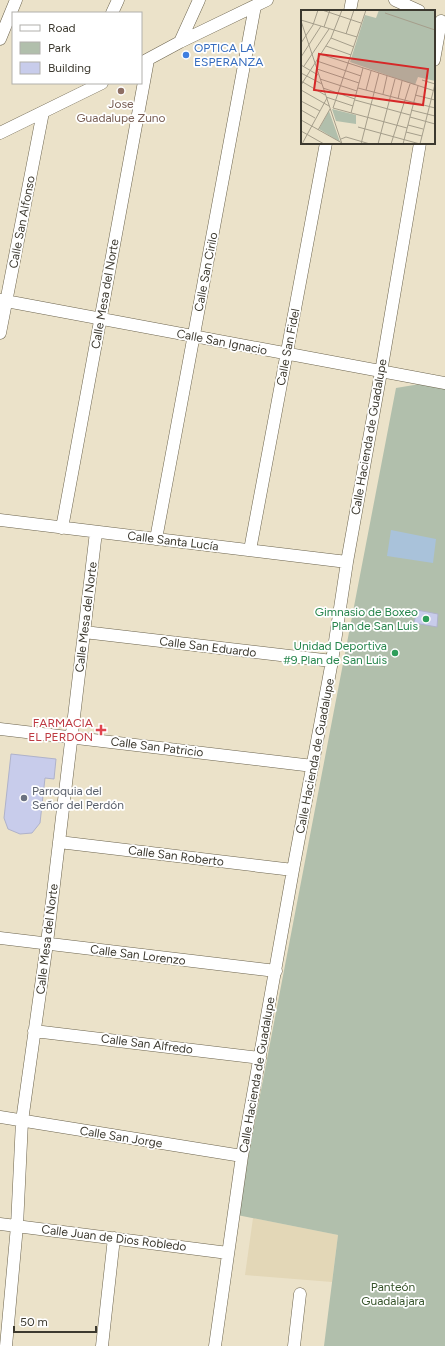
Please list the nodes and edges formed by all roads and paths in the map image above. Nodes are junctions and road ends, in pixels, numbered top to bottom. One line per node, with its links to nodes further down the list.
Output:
1 (16, 0): 12 (street)
2 (118, 0): 10 (street)
3 (199, 0): 13 (street)
4 (267, 0): 7 (street)
5 (352, 0): 8 (street)
6 (395, 0): 9 (street)
7 (255, 6): 13 (street); 27 (street, Calle San Cirilo)
8 (350, 10)
9 (417, 10)
10 (112, 12)
11 (440, 20): 14 (street)
12 (0, 39)
13 (180, 42): 15 (street)
14 (435, 53)
15 (145, 62): 16 (street, Calle Mesa del Norte)
16 (142, 79)
17 (98, 84): 19 (street)
18 (141, 84): 25 (street, Calle Mesa del Norte)
19 (83, 88): 20 (street)
20 (43, 112): 21 (street); 24 (street, Calle San Alfonso)
21 (0, 133)
22 (326, 144): 28 (street, Calle San Fidel)
23 (420, 144): 29 (street, Calle Hacienda de Guadalupe)
24 (3, 301): 25 (street, Calle San Ignacio); 26 (street, Calle San Alfonso)
25 (100, 319): 27 (street, Calle San Ignacio); 32 (street, Calle Mesa del Norte)
26 (0, 333)
27 (194, 337): 28 (street, Calle San Ignacio); 34 (street, Calle San Cirilo)
28 (286, 354): 29 (street, Calle San Ignacio); 35 (street, Calle San Fidel)
29 (381, 372): 30 (street, Calle San Ignacio); 36 (street, Calle Hacienda de Guadalupe)
30 (445, 383)
31 (0, 520): 32 (street, Calle Santa Lucía)
32 (62, 528): 33 (street, Calle Santa Lucía)
33 (96, 532): 34 (street, Calle Santa Lucía); 37 (street, Calle Mesa del Norte)
34 (156, 539): 35 (street, Calle Santa Lucía)
35 (250, 550): 36 (street, Calle Santa Lucía)
36 (346, 562): 38 (street, Calle Hacienda de Guadalupe)
37 (84, 632): 38 (street, Calle San Eduardo); 40 (street, Calle Mesa del Norte)
38 (332, 662): 41 (street, Calle Hacienda de Guadalupe)
39 (0, 729): 40 (street, Calle San Patricio)
40 (72, 737): 41 (street, Calle San Patricio); 42 (street, Calle Mesa del Norte)
41 (313, 766): 43 (street, Calle Hacienda de Guadalupe)
42 (59, 842): 43 (street, Calle San Roberto); 45 (street, Calle Mesa del Norte)
43 (293, 870): 46 (street, Calle Hacienda de Guadalupe)
44 (0, 938): 45 (street, Calle San Lorenzo)
45 (47, 943): 46 (street, Calle San Lorenzo); 47 (street, Calle Mesa del Norte)
46 (276, 971): 48 (street, Calle Hacienda de Guadalupe)
47 (34, 1031): 48 (street, Calle San Alfredo); 50 (street, Calle Mesa del Norte)
48 (260, 1058): 51 (street, Calle Hacienda de Guadalupe)
49 (0, 1117): 50 (street, Calle San Jorge)
50 (22, 1121): 51 (street, Calle San Jorge); 53 (street, Calle Mesa del Norte)
51 (242, 1156): 55 (street, Calle Hacienda de Guadalupe)
52 (0, 1224): 53 (street, Calle Juan de Dios Robledo)
53 (17, 1226): 54 (street, Calle Juan de Dios Robledo); 57 (street, Calle Mesa del Norte)
54 (114, 1238): 55 (street, Calle Juan de Dios Robledo); 58 (street)
55 (228, 1253): 59 (street, Calle Hacienda de Guadalupe)
56 (300, 1294): 60 (street)
57 (6, 1346)
58 (102, 1346)
59 (215, 1346)
60 (294, 1346)

